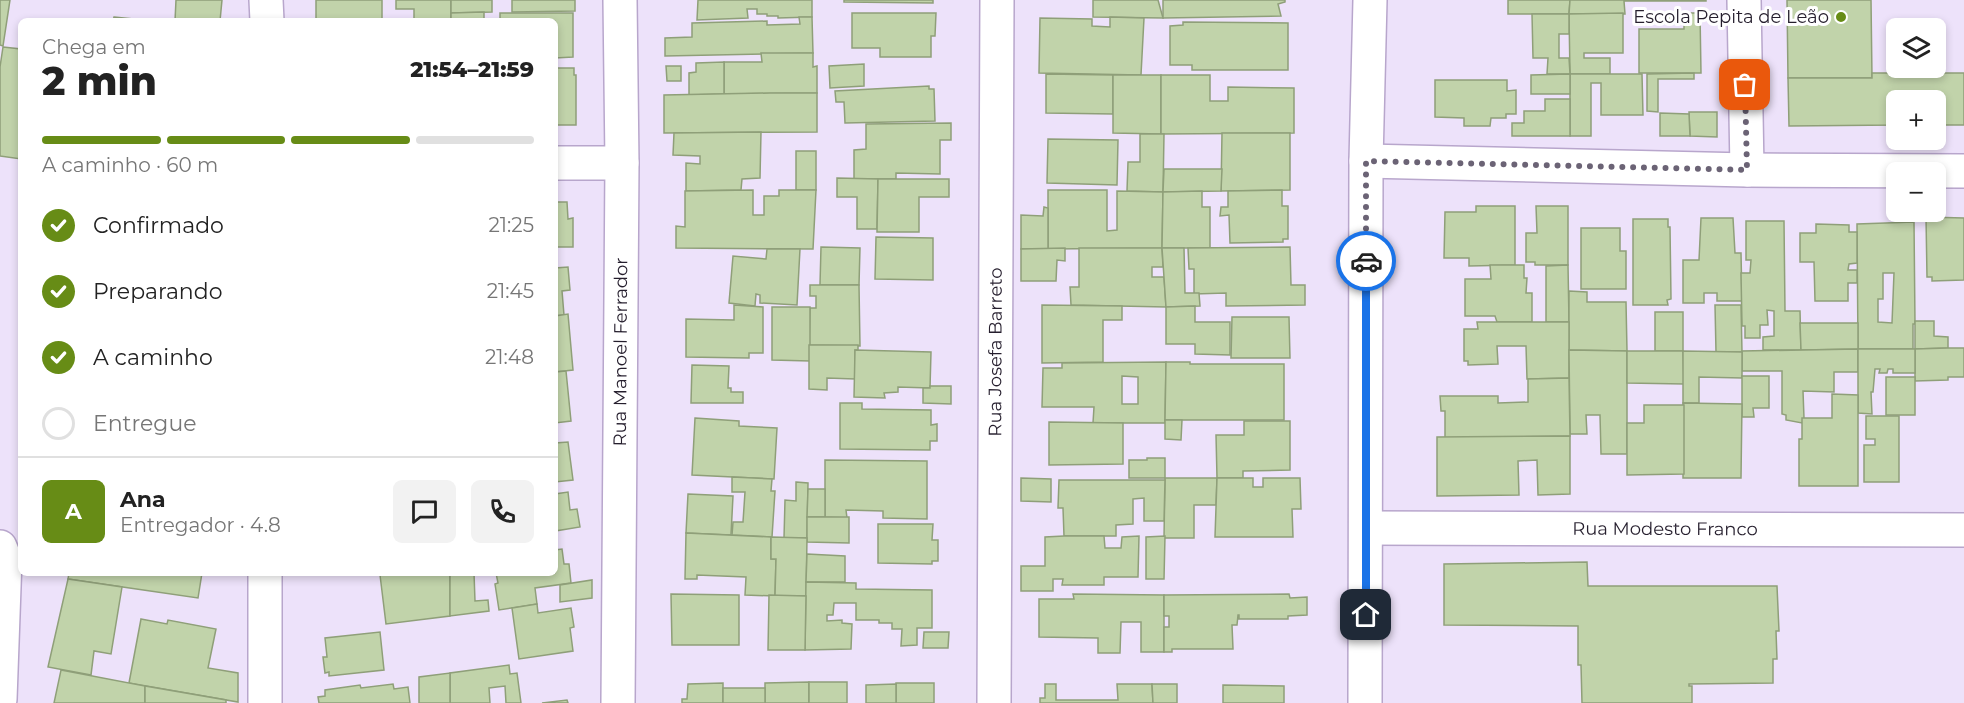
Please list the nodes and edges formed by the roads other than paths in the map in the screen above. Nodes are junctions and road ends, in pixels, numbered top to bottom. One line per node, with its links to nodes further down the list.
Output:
1 (266, 0): 6 (street)
2 (620, 0): 9 (street, Rua Manoel Ferrador)
3 (997, 0): 19 (street, Rua Josefa Barreto)
4 (1744, 0): 10 (street)
5 (1365, 10): 7 (street)
6 (267, 18)
7 (1366, 161): 10 (street); 12 (street)
8 (558, 163): 9 (street)
9 (622, 163): 18 (street, Rua Manoel Ferrador)
10 (1747, 170): 11 (street)
11 (1964, 171)
12 (1367, 528): 13 (street, Rua Modesto Franco); 20 (street)
13 (1964, 531)
14 (0, 547): 16 (street)
15 (265, 576): 17 (street)
16 (0, 699)
17 (265, 703)
18 (618, 703)
19 (994, 703)
20 (1365, 703)

